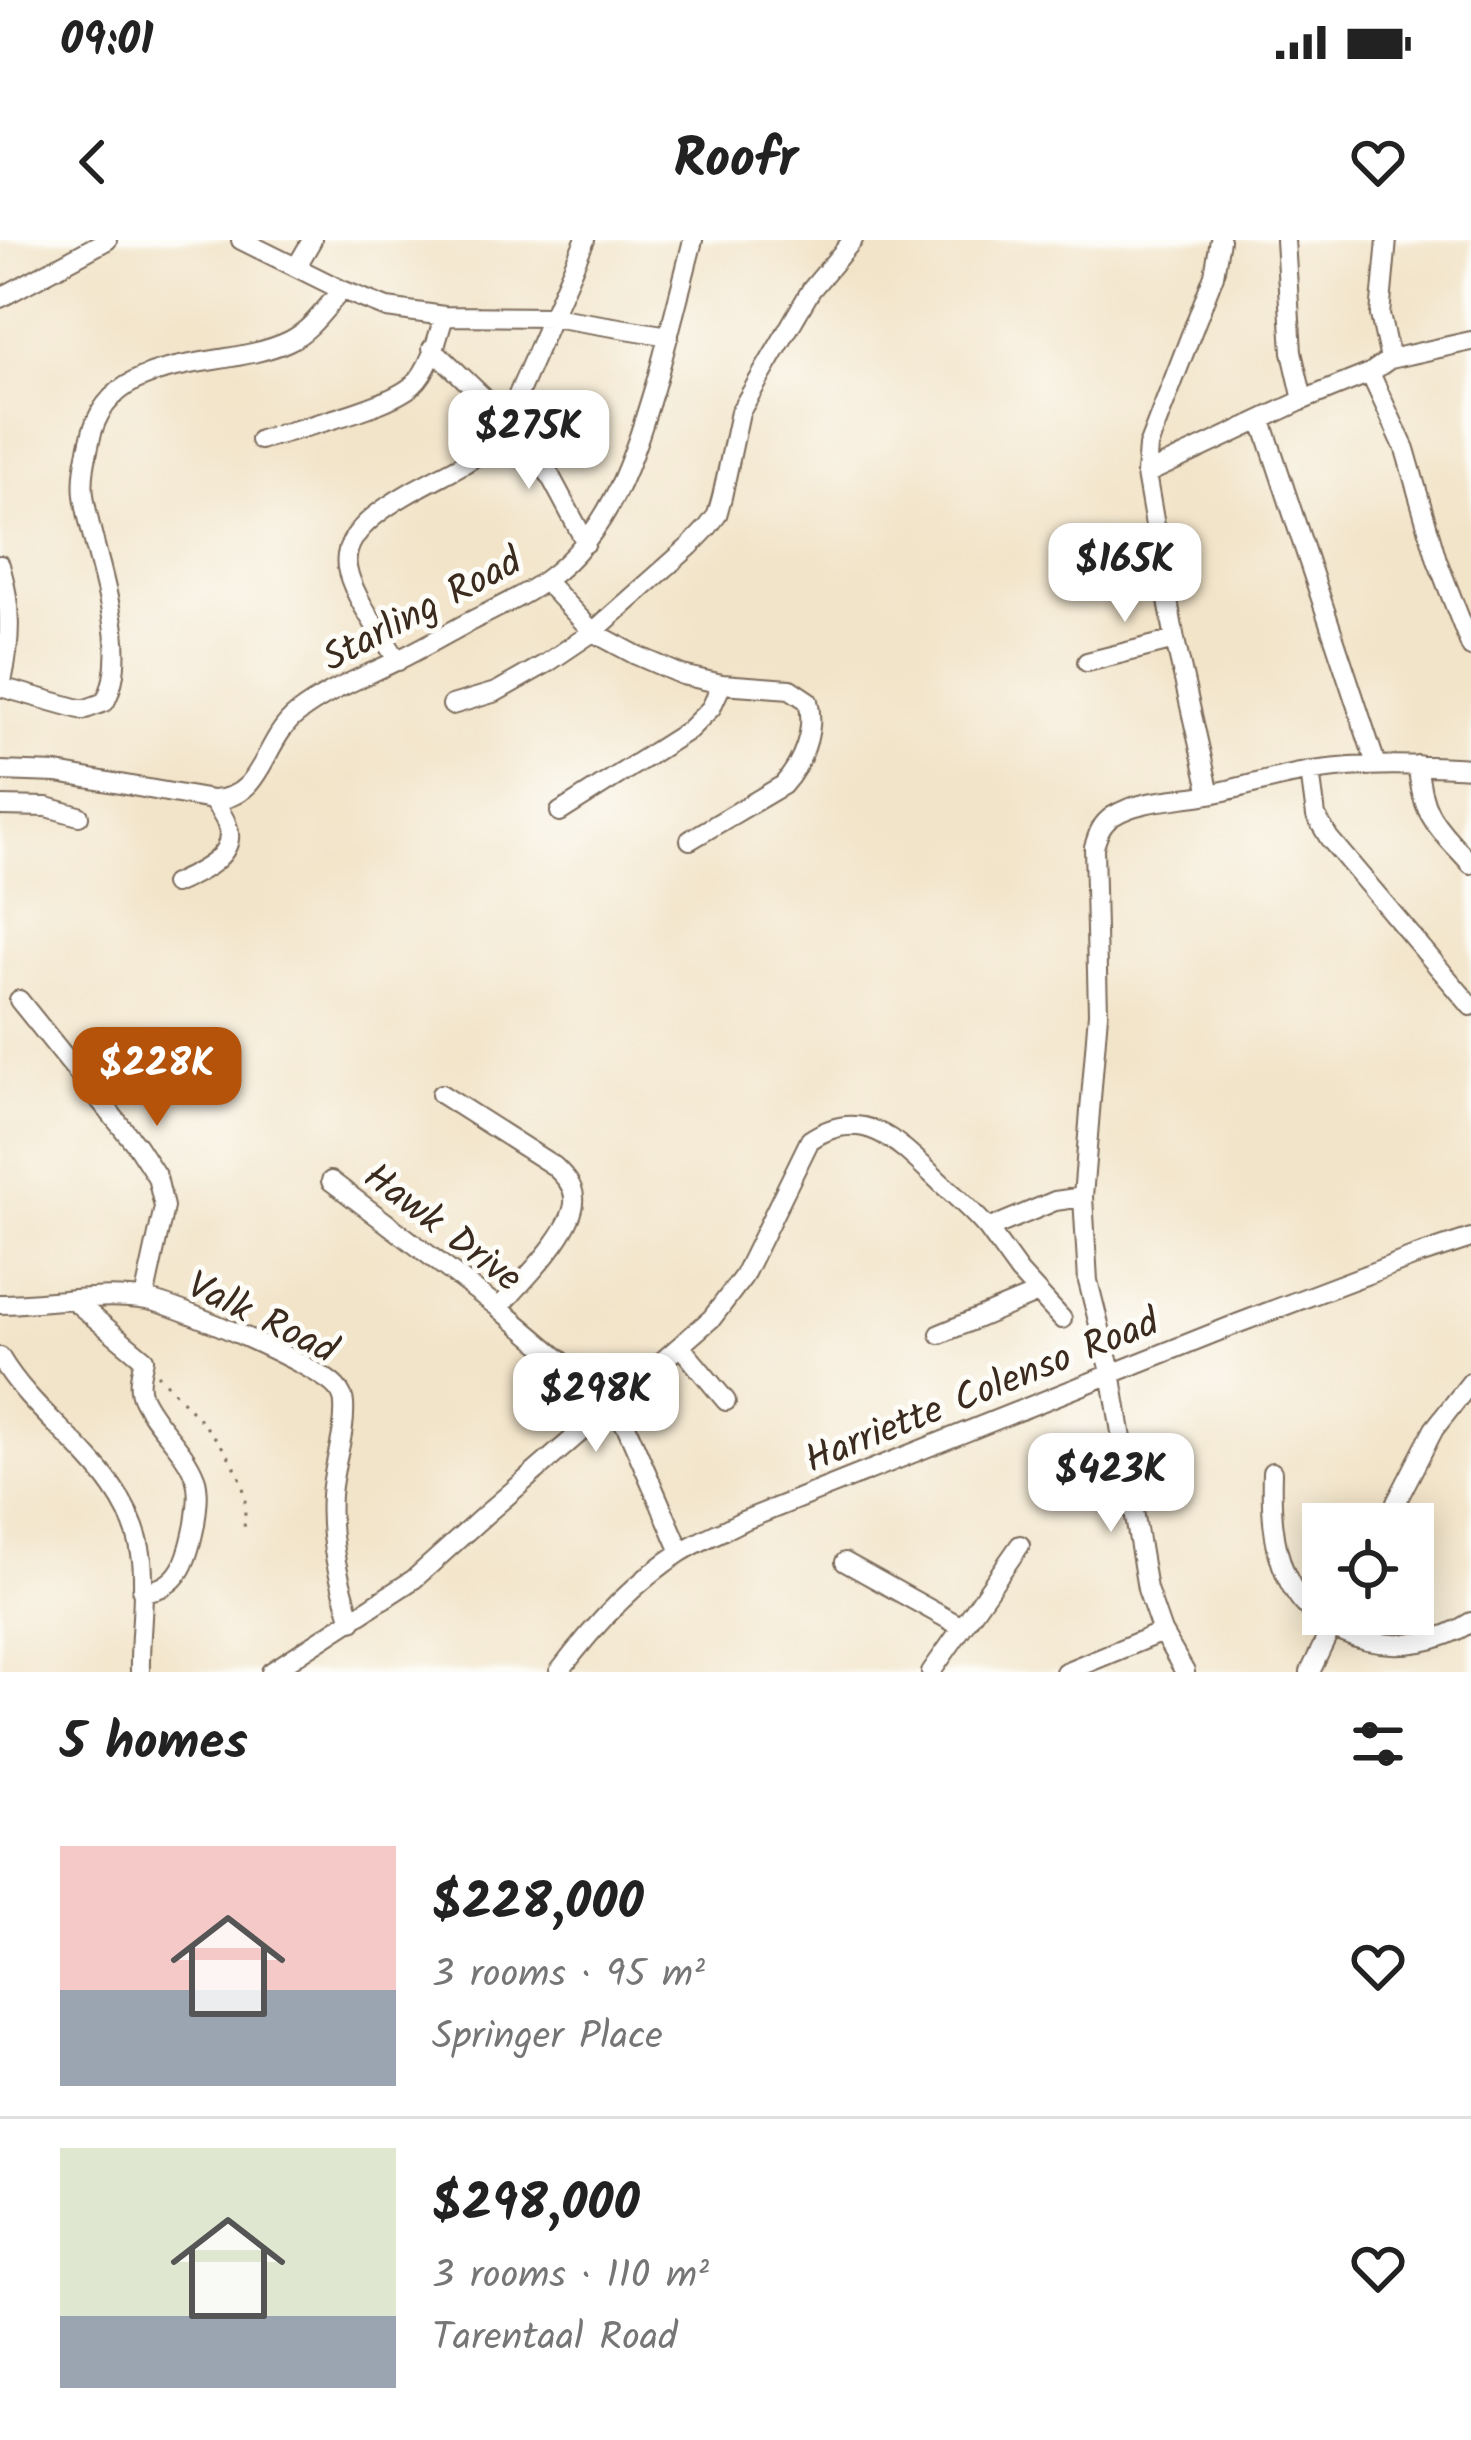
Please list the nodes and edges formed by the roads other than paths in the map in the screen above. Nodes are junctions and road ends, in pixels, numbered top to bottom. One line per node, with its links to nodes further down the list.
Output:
1 (107, 240): 12 (street)
2 (241, 240): 10 (street)
3 (312, 240): 10 (street)
4 (585, 240): 14 (street)
5 (693, 240): 15 (street, Starling Road)
6 (853, 240): 29 (street)
7 (1220, 240): 24 (street)
8 (1285, 240): 20 (street)
9 (1387, 240): 18 (street)
10 (297, 266): 11 (street)
11 (342, 290): 13 (street); 28 (street)
12 (0, 298)
13 (444, 316): 14 (street); 17 (street)
14 (552, 317): 15 (street); 21 (street)
15 (669, 336): 25 (street, Starling Road)
16 (1471, 341): 18 (street)
17 (433, 348): 21 (street); 23 (street)
18 (1390, 359): 19 (street)
19 (1370, 373): 20 (street); 31 (street)
20 (1303, 400): 22 (street)
21 (507, 420): 25 (street); 32 (street)
22 (1262, 421): 24 (street); 36 (street)
23 (260, 440)
24 (1146, 474): 30 (street)
25 (586, 543): 27 (street, Starling Road)
26 (0, 566): 28 (street)
27 (545, 581): 29 (street); 32 (street, Starling Road)
28 (3, 587)
29 (593, 632): 34 (street); 35 (street)
30 (1175, 640): 33 (street); 41 (street)
31 (1471, 646)
32 (398, 661): 42 (street, Starling Road)
33 (1087, 662)
34 (722, 684): 44 (street); 46 (street)
35 (452, 705)
36 (1376, 764): 37 (street); 40 (street)
37 (1418, 766): 38 (street); 47 (street)
38 (1471, 768)
39 (0, 771): 42 (street)
40 (1310, 771): 41 (street); 50 (street)
41 (1210, 794): 53 (street)
42 (212, 800): 48 (street)
43 (0, 806): 45 (street)
44 (560, 812)
45 (79, 816)
46 (691, 840)
47 (1471, 865)
48 (174, 884)
49 (19, 1000): 58 (street)
50 (1471, 1006)
51 (441, 1094): 60 (street)
52 (331, 1181): 60 (street, Hawk Drive)
53 (1084, 1198): 54 (street); 65 (street)
54 (988, 1229): 56 (street); 63 (street)
55 (1471, 1238): 65 (street, Harriette Colenso Road)
56 (1038, 1293): 61 (street); 62 (street)
57 (72, 1299): 58 (street, Valk Road); 59 (street, Valk Road); 74 (street)
58 (144, 1299): 76 (street, Valk Road)
59 (0, 1304)
60 (499, 1308): 68 (street, Hawk Drive)
61 (1062, 1319)
62 (940, 1334)
63 (680, 1346): 67 (street); 68 (street)
64 (0, 1357): 74 (street)
65 (1112, 1372): 72 (street, Harriette Colenso Road); 79 (street)
66 (1471, 1382): 70 (street)
67 (726, 1401)
68 (613, 1405): 72 (street, Hawk Drive); 76 (street)
69 (1272, 1472): 75 (street)
70 (1396, 1503)
71 (1021, 1545): 78 (street)
72 (681, 1552): 86 (street, Harriette Colenso Road)
73 (845, 1562): 78 (street)
74 (142, 1591): 84 (street)
75 (1302, 1602)
76 (352, 1621): 83 (street)
77 (1471, 1622): 81 (street)
78 (962, 1627): 87 (street)
79 (1162, 1632): 82 (street); 89 (street)
80 (1328, 1635): 90 (street)
81 (1350, 1635)
82 (1113, 1663): 88 (street)
83 (297, 1664): 85 (street)
84 (140, 1672)
85 (271, 1672)
86 (559, 1672)
87 (931, 1672)
88 (1065, 1672)
89 (1185, 1672)
90 (1310, 1672)

